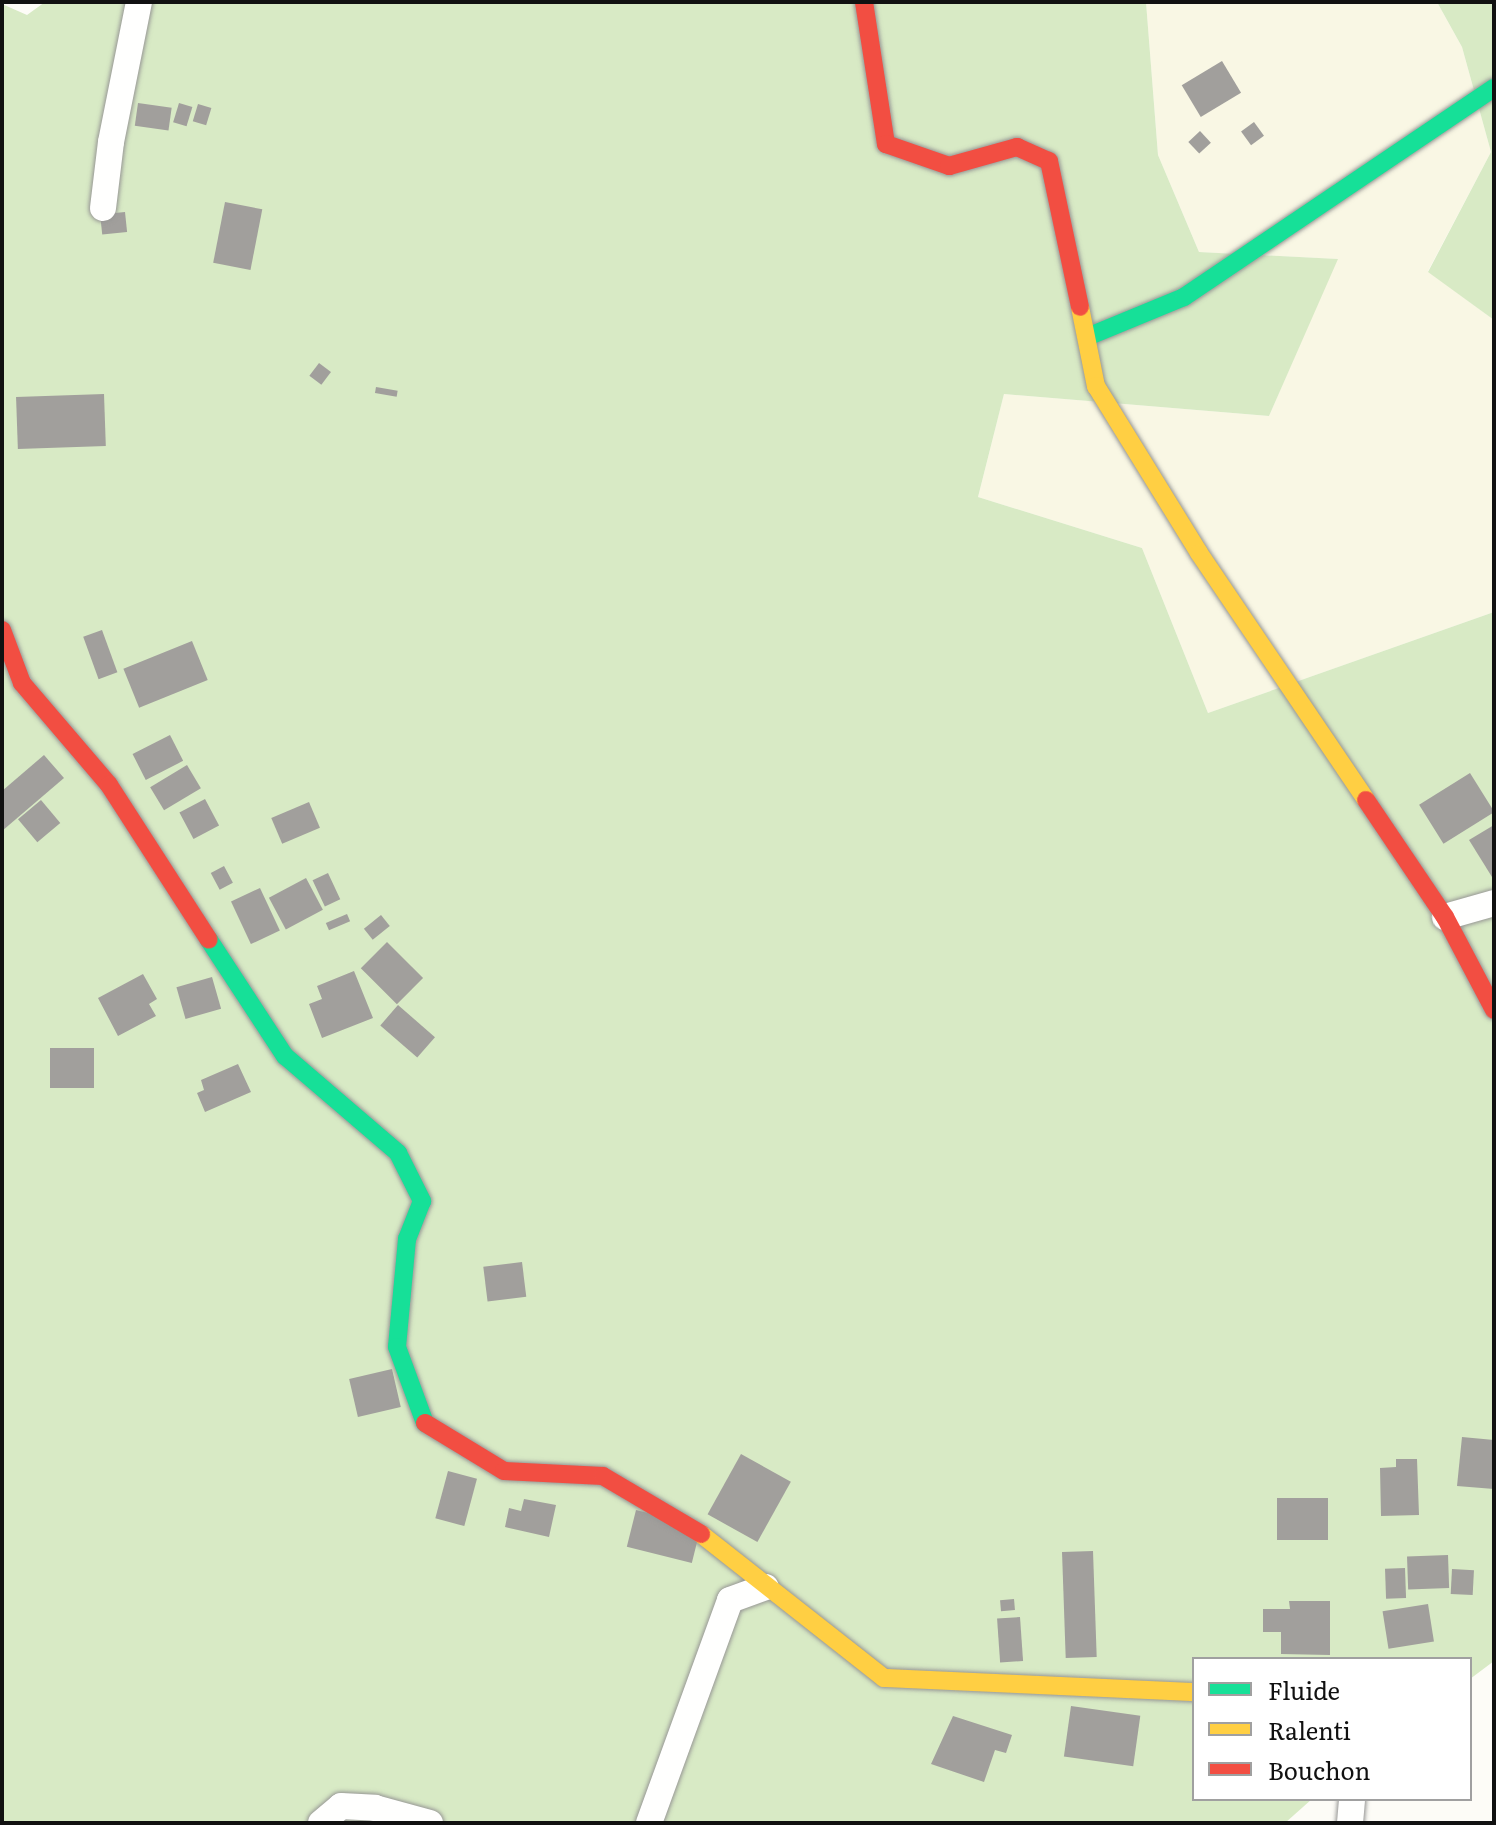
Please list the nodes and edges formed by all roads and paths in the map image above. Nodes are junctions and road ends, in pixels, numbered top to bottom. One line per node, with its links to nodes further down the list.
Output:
1 (139, 2): 4 (street)
2 (864, 2): 5 (street)
3 (1494, 88): 5 (street)
4 (103, 208)
5 (1087, 337): 8 (street)
6 (2, 630): 10 (street)
7 (1494, 903): 8 (street)
8 (1445, 917): 9 (street)
9 (1494, 1010)
10 (766, 1587): 11 (street); 15 (street)
11 (1192, 1692)
12 (1352, 1801): 16 (street)
13 (321, 1823): 14 (street)
14 (430, 1823)
15 (649, 1823)
16 (1350, 1823)

